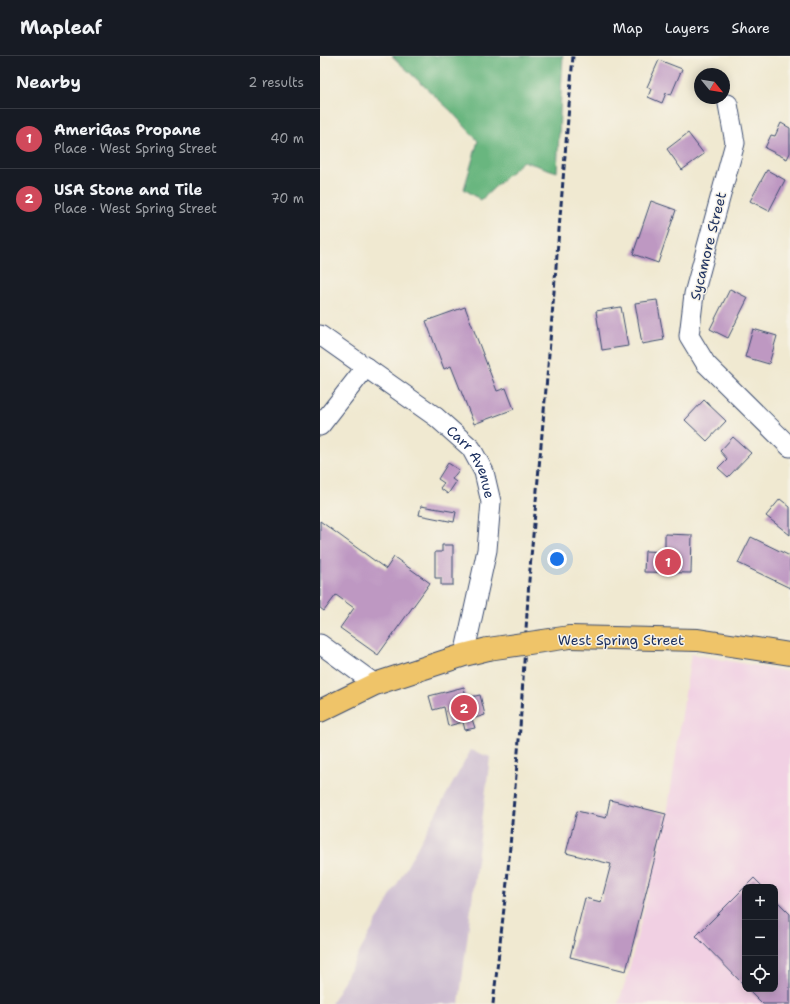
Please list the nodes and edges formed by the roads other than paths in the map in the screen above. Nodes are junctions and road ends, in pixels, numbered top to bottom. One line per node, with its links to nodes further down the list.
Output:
1 (728, 104): 5 (street, Sycamore Street)
2 (320, 335): 3 (street, Carr Avenue)
3 (366, 367): 4 (street); 8 (street, Carr Avenue)
4 (320, 426)
5 (790, 447)
6 (320, 644): 9 (street)
7 (790, 654): 8 (main road, West Spring Street, bridge)
8 (464, 655): 9 (main road, West Spring Street)
9 (375, 684): 10 (main road, West Spring Street)
10 (320, 711)

